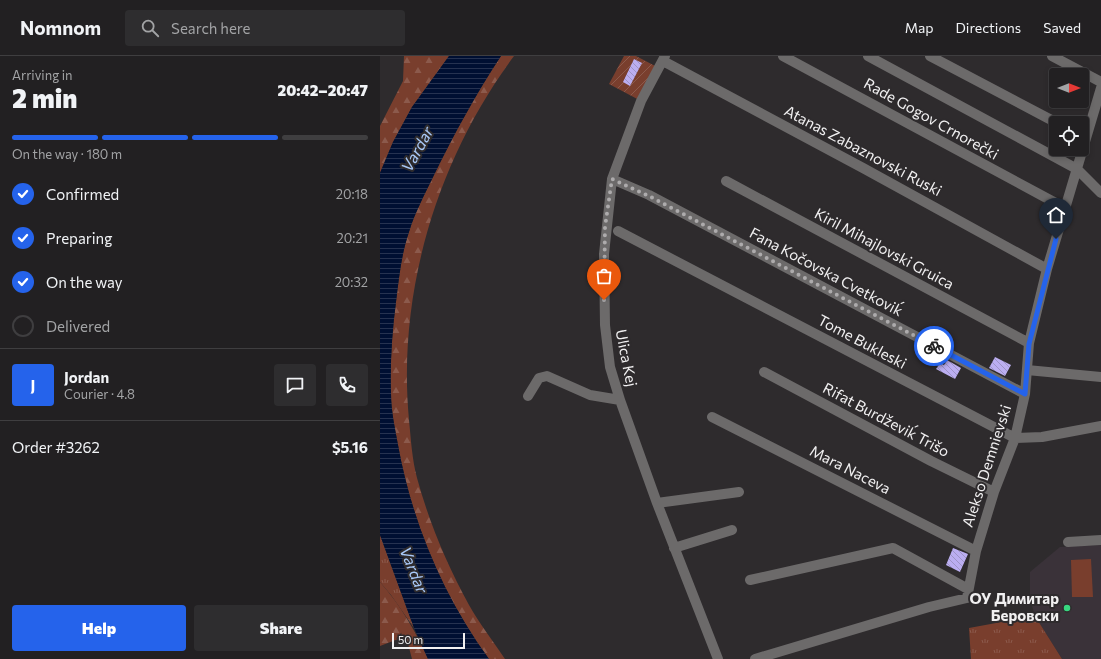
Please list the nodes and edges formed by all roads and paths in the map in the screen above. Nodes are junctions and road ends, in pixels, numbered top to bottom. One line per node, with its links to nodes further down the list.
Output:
1 (783, 56): 15 (street, Rade Gogov Crnorečki)
2 (868, 56): 11 (street)
3 (930, 56): 8 (street)
4 (1052, 56): 6 (street)
5 (664, 59): 12 (street, Ulica Kej); 17 (street, Atanas Zabaznovski Ruski)
6 (1101, 82)
7 (1101, 88): 9 (street, Alekso Demnievski)
8 (1049, 119)
9 (1089, 122)
10 (1080, 156): 11 (street, Alekso Demnievski)
11 (1077, 169): 14 (street); 15 (street, Alekso Demnievski)
12 (612, 179): 22 (street, Fana Kočovska Cvetkoviḱ); 24 (street, Ulica Kej)
13 (726, 181): 18 (street, Kiril Mihajlovski Gruica)
14 (1101, 193)
15 (1065, 208): 17 (street, Alekso Demnievski)
16 (618, 231): 27 (street, Tome Bukleski)
17 (1047, 269): 18 (street, Alekso Demnievski)
18 (1029, 344): 19 (street, Alekso Demnievski)
19 (1027, 370): 21 (street); 22 (street, Alekso Demnievski)
20 (764, 372): 29 (street, Rifat Burdževiḱ Trišo)
21 (1101, 377)
22 (1025, 394): 27 (street, Alekso Demnievski)
23 (528, 396): 24 (street)
24 (620, 400): 30 (street, Ulica Kej)
25 (712, 416): 35 (street, Mara Naceva)
26 (1101, 426): 27 (street, Tome Bukleski)
27 (1015, 438): 29 (street, Alekso Demnievski)
28 (738, 492): 30 (street)
29 (994, 492): 35 (street, Alekso Demnievski)
30 (656, 503): 34 (street, Ulica Kej)
31 (732, 530): 34 (street)
32 (1101, 540): 33 (street)
33 (1068, 542)
34 (674, 548): 38 (street, Ulica Kej)
35 (976, 551): 37 (street, Alekso Demnievski)
36 (750, 580): 37 (street)
37 (968, 594): 39 (street)
38 (718, 659)
39 (755, 659)

